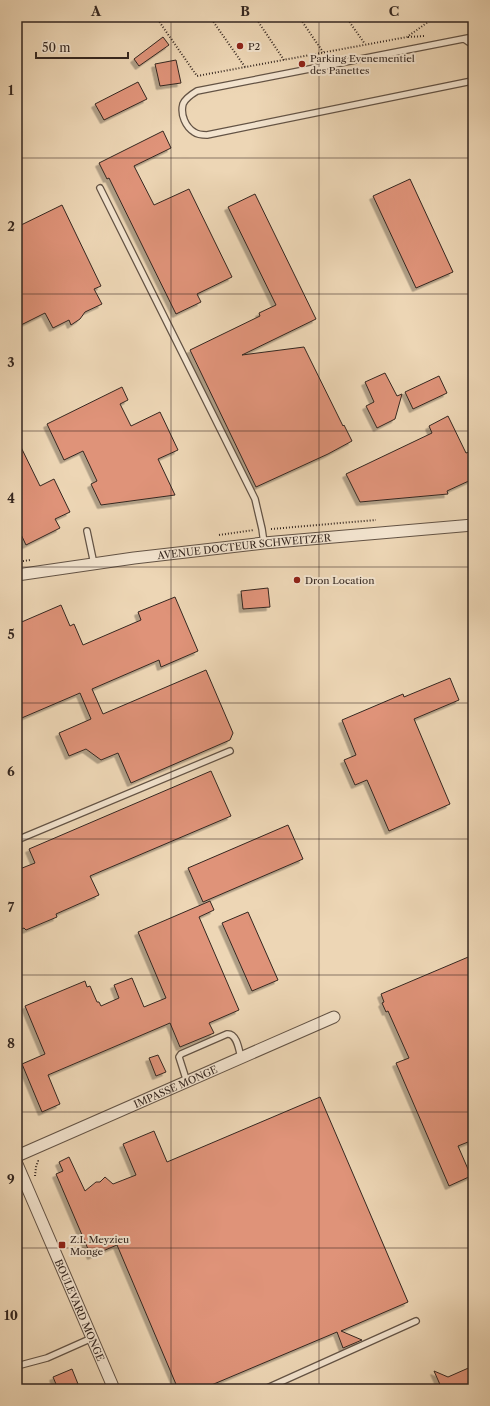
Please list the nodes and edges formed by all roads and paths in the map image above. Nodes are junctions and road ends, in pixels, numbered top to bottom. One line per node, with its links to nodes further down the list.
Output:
1 (156, 17): 15 (path)
2 (210, 17): 15 (path)
3 (255, 17): 14 (path)
4 (299, 17): 13 (path)
5 (346, 17): 11 (path)
6 (435, 17): 8 (path)
7 (426, 36): 8 (path)
8 (407, 37): 11 (path)
9 (473, 37): 10 (lane)
10 (464, 39): 12 (lane); 16 (lane)
11 (365, 44): 13 (path)
12 (473, 45)
13 (323, 52): 14 (path)
14 (284, 60): 15 (path)
15 (245, 67)
16 (473, 79)
17 (100, 188): 20 (lane)
18 (473, 525): 20 (street, AVENUE DOCTEUR SCHWEITZER)
19 (87, 531): 21 (lane)
20 (264, 543): 21 (street, AVENUE DOCTEUR SCHWEITZER)
21 (94, 564): 22 (street, AVENUE DOCTEUR SCHWEITZER)
22 (17, 575)
23 (230, 751): 24 (lane)
24 (17, 840)
25 (334, 1017): 26 (street, IMPASSE MONGE)
26 (241, 1058): 27 (street, IMPASSE MONGE); 27 (lane)
27 (187, 1082): 28 (street, IMPASSE MONGE)
28 (17, 1156)
29 (17, 1164): 31 (street, BOULEVARD MONGE)
30 (416, 1321): 34 (lane)
31 (92, 1338): 32 (lane); 33 (street, BOULEVARD MONGE)
32 (17, 1366)
33 (114, 1389)
34 (265, 1389)

